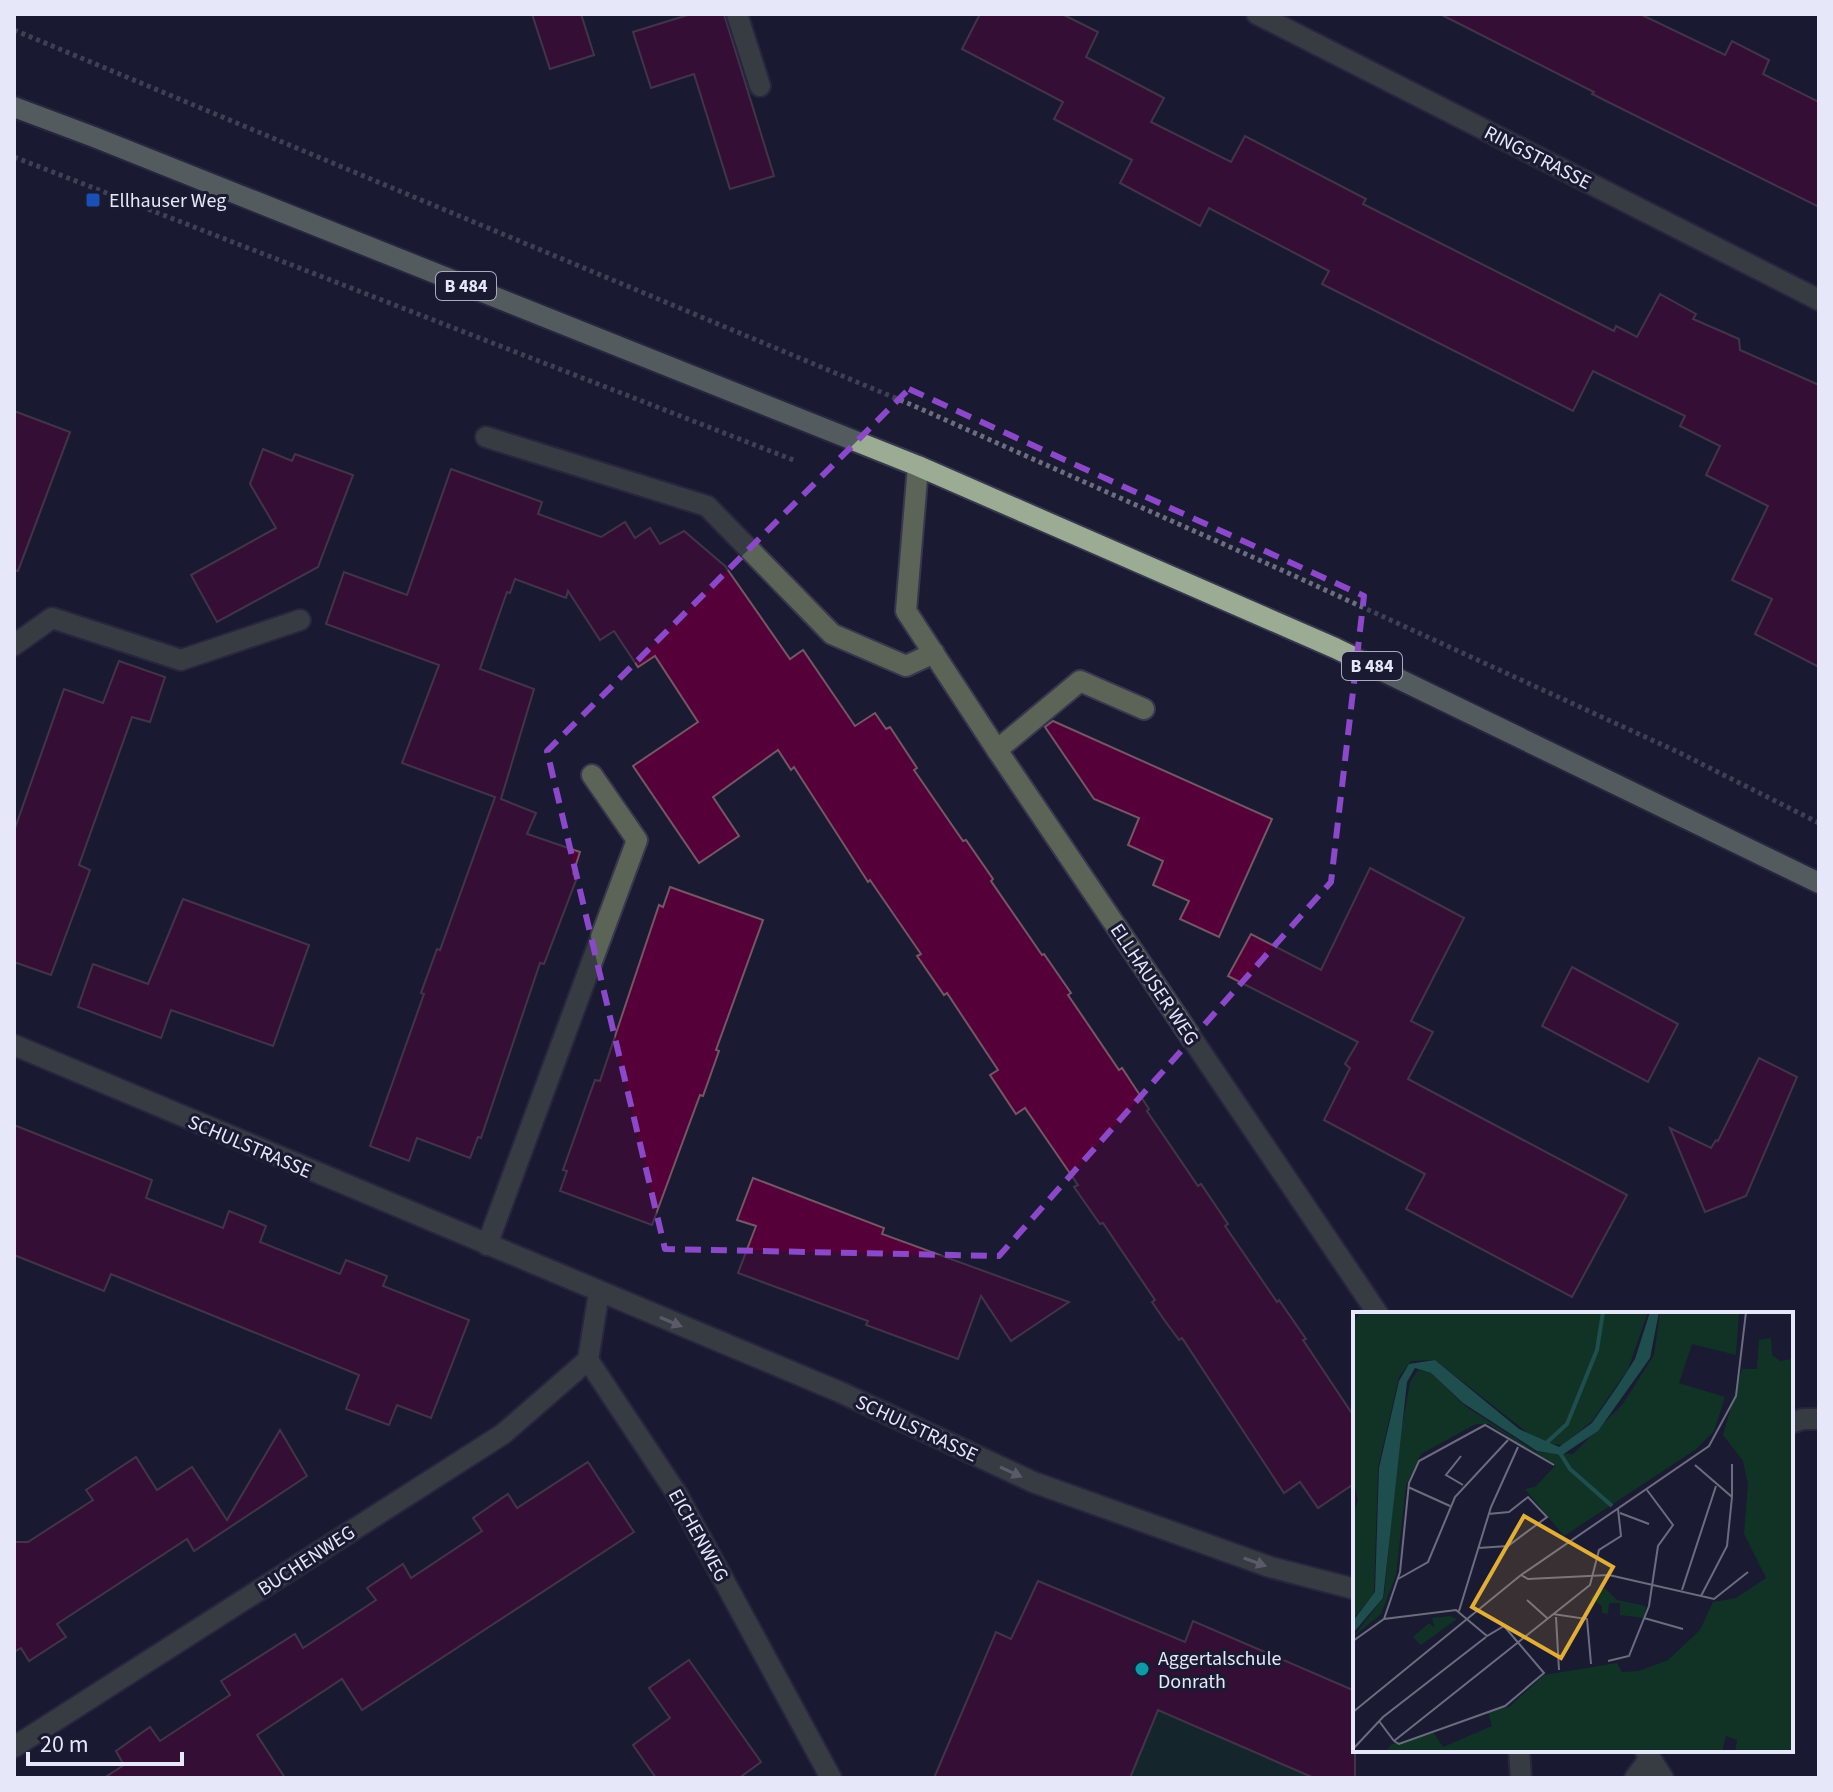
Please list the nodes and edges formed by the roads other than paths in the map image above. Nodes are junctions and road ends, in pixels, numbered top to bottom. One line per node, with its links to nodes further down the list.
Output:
1 (737, 14): 3 (street)
2 (1257, 14): 5 (street, RINGSTRASSE)
3 (760, 86)
4 (14, 107): 7 (main road, B 484)
5 (1819, 300)
6 (486, 437): 10 (street)
7 (918, 466): 10 (street, ELLHAUSER WEG); 14 (main road, B 484)
8 (300, 620): 9 (street)
9 (14, 645)
10 (934, 653): 12 (street, ELLHAUSER WEG)
11 (1144, 709): 12 (street)
12 (997, 750): 18 (street, ELLHAUSER WEG)
13 (592, 775): 16 (street)
14 (1819, 883)
15 (14, 1045): 16 (street, SCHULSTRASSE)
16 (487, 1245): 17 (street, SCHULSTRASSE)
17 (599, 1292): 19 (street); 22 (street, SCHULSTRASSE, one-way to 22)
18 (1377, 1312)
19 (588, 1360): 23 (street, BUCHENWEG); 26 (street, EICHENWEG)
20 (1819, 1419): 21 (street)
21 (1793, 1422)
22 (1353, 1588)
23 (14, 1747)
24 (1519, 1752): 27 (street)
25 (1647, 1754): 28 (street); 29 (street)
26 (831, 1778)
27 (1521, 1778)
28 (1635, 1778)
29 (1663, 1778)

